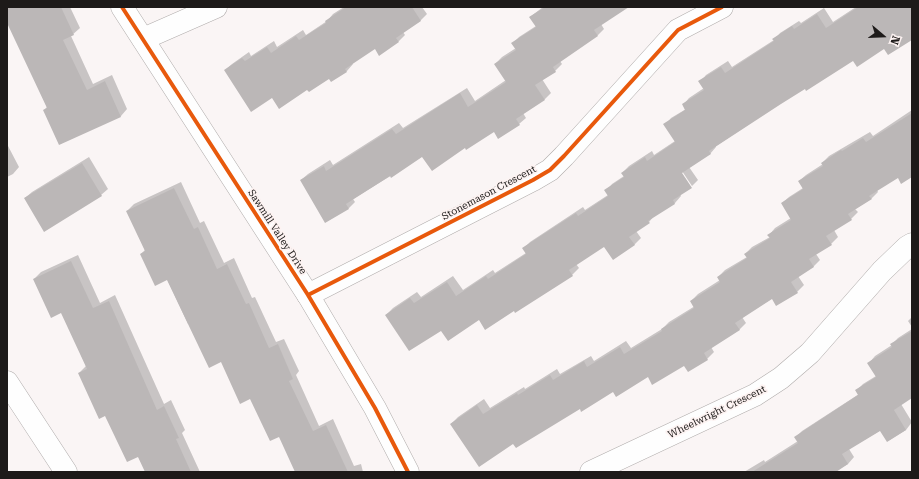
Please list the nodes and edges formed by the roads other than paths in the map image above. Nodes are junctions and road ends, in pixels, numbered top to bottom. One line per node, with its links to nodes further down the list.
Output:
1 (122, 7): 4 (street, Sawmill Valley Drive)
2 (216, 7): 4 (street)
3 (722, 7): 6 (street, Stonemason Crescent)
4 (143, 39): 6 (street, Sawmill Valley Drive)
5 (912, 244): 10 (street, Wheelwright Crescent)
6 (308, 295): 9 (street, Sawmill Valley Drive)
7 (7, 382): 8 (street)
8 (66, 472)
9 (408, 472)
10 (591, 472)

